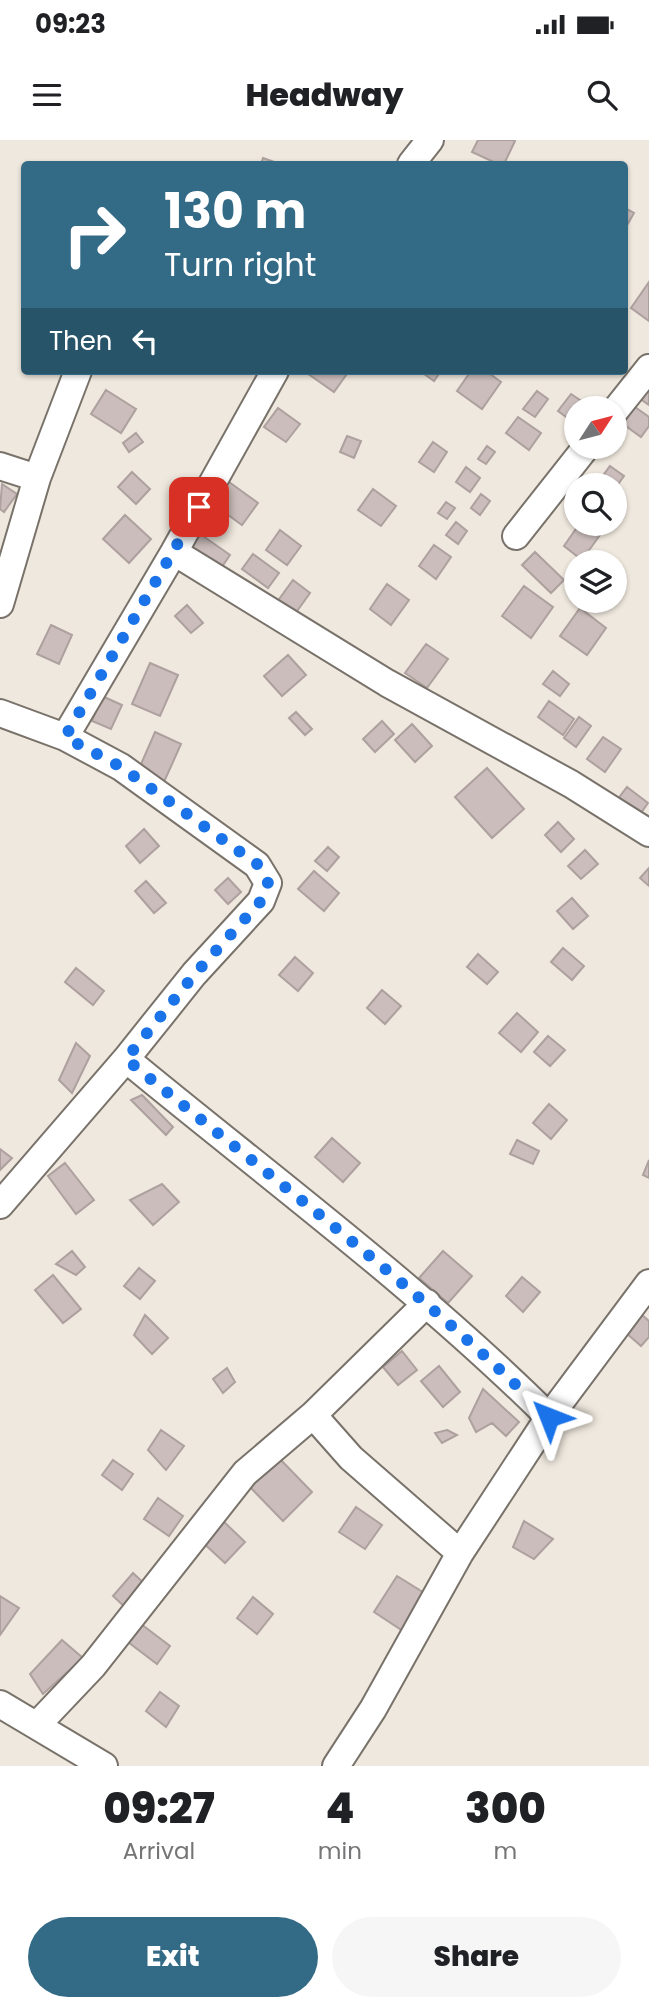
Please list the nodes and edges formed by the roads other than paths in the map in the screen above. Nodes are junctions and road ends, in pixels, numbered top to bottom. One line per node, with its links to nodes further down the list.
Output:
1 (430, 140): 2 (street)
2 (413, 161)
3 (649, 368): 6 (street)
4 (76, 375): 9 (street)
5 (273, 375): 11 (street)
6 (627, 396)
7 (577, 459): 10 (street)
8 (0, 466): 9 (street)
9 (37, 478): 12 (street)
10 (516, 536)
11 (174, 552): 14 (street); 15 (street)
12 (2, 588)
13 (0, 713): 14 (street)
14 (65, 737): 16 (street)
15 (649, 833)
16 (126, 1059): 17 (street); 19 (street)
17 (0, 1205)
18 (647, 1291): 21 (street)
19 (427, 1303): 20 (street); 21 (street)
20 (313, 1415): 22 (street); 24 (street)
21 (549, 1417): 22 (street)
22 (460, 1553): 26 (street)
23 (0, 1704): 24 (street)
24 (37, 1725): 25 (street)
25 (104, 1766)
26 (336, 1766)

